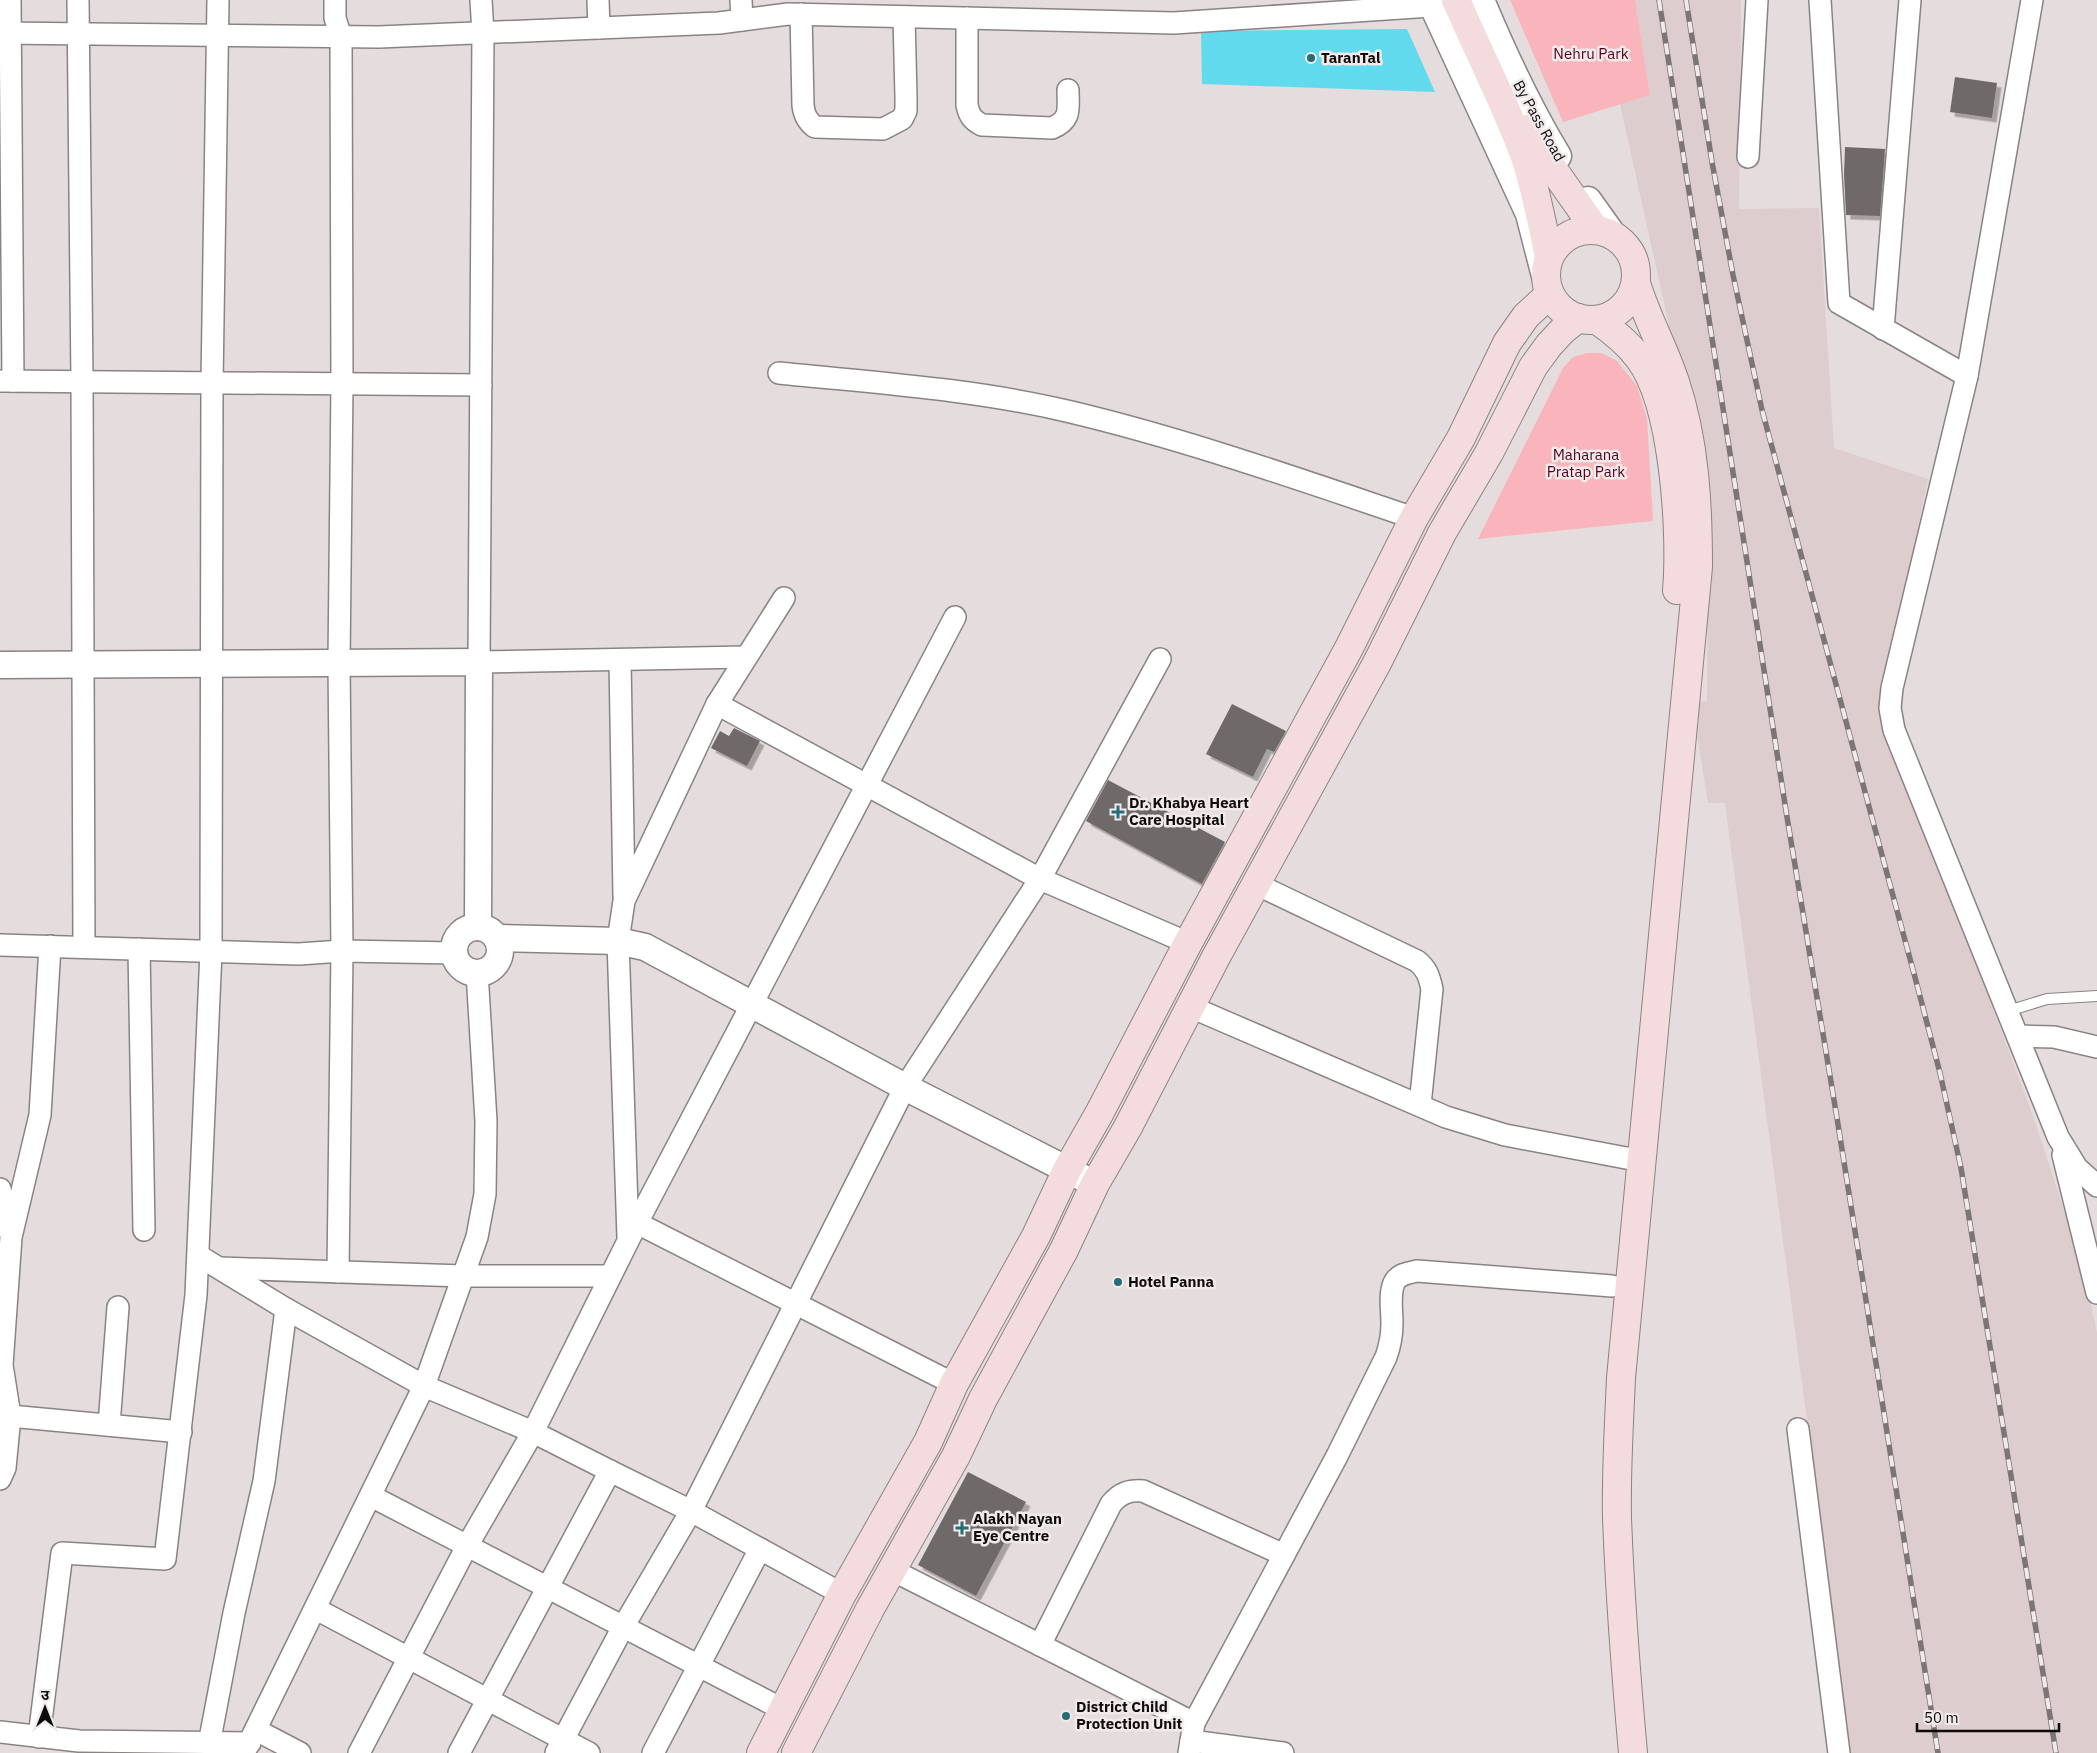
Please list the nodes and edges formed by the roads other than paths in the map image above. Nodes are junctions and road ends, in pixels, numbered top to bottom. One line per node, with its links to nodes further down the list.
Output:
1 (10, 0): 18 (street)
2 (78, 0): 19 (street)
3 (218, 0): 21 (street)
4 (335, 0): 22 (street)
5 (481, 0): 20 (street)
6 (598, 0): 17 (street)
7 (1481, 0): 26 (street, By Pass Road)
8 (1757, 0): 25 (street)
9 (1820, 0): 30 (street)
10 (1910, 0): 30 (street)
11 (2032, 0): 32 (street)
12 (1439, 2): 16 (street); 23 (main road); 27 (street)
13 (742, 10): 14 (street); 17 (street)
14 (802, 14): 15 (street); 15 (street)
15 (904, 17): 16 (street)
16 (968, 18): 24 (street)
17 (599, 28): 20 (street)
18 (5, 33): 19 (street); 33 (street)
19 (79, 33): 21 (street); 34 (street)
20 (483, 33): 22 (street); 37 (street)
21 (219, 35): 22 (street); 35 (street)
22 (341, 37): 36 (street)
23 (1494, 81): 26 (main road); 27 (main road)
24 (1068, 90)
25 (1748, 157)
26 (1604, 232): 27 (main road); 28 (main road)
27 (1548, 276): 29 (main road); 38 (main road)
28 (1636, 283): 29 (main road); 74 (main road)
29 (1588, 319): 52 (main road); 74 (main road)
30 (1883, 329): 32 (street)
31 (779, 373): 38 (street)
32 (1967, 376): 68 (street)
33 (6, 381): 34 (street)
34 (82, 382): 35 (street); 48 (street)
35 (212, 383): 36 (street); 46 (street)
36 (342, 384): 37 (street); 45 (street)
37 (481, 385): 44 (street)
38 (1414, 518): 56 (main road)
39 (784, 598): 41 (street)
40 (955, 617): 50 (street)
41 (746, 657): 43 (street); 49 (street)
42 (1160, 659): 51 (street)
43 (620, 660): 44 (street); 53 (street)
44 (479, 662): 45 (street); 54 (street)
45 (339, 663): 46 (street); 62 (street)
46 (211, 664): 48 (street); 61 (street)
47 (0, 665): 48 (street)
48 (82, 665): 59 (street)
49 (717, 704): 50 (street); 53 (street)
50 (865, 785): 51 (street); 66 (street)
51 (1040, 879): 56 (street); 71 (street)
52 (1256, 884): 67 (main road); 72 (street)
53 (624, 901): 55 (street)
54 (488, 933): 55 (street); 63 (street); 64 (street)
55 (618, 941): 66 (street); 80 (street)
56 (1188, 943): 75 (main road)
57 (0, 945): 58 (street)
58 (50, 946): 59 (street); 81 (street)
59 (84, 947): 60 (street)
60 (139, 949): 61 (street); 79 (street)
61 (211, 951): 62 (street); 82 (street)
62 (342, 951): 63 (street); 84 (street)
63 (455, 953): 64 (street)
64 (477, 972): 85 (street)
65 (2097, 996): 68 (lane)
66 (752, 1006): 71 (street); 80 (street)
67 (1191, 1007): 72 (street); 76 (main road)
68 (2008, 1011): 69 (street)
69 (2018, 1036): 70 (street); 73 (street)
70 (2097, 1047)
71 (905, 1087): 75 (street); 89 (street)
72 (1420, 1105): 74 (street)
73 (2058, 1138): 77 (street); 88 (street)
74 (1634, 1159): 87 (main road); 133 (main road)
75 (1066, 1170): 76 (street); 93 (main road)
76 (1094, 1184): 107 (main road)
77 (2097, 1186)
78 (0, 1189): 81 (street)
79 (144, 1230)
80 (632, 1232): 86 (street); 89 (street)
81 (11, 1237): 92 (street)
82 (199, 1256): 83 (street); 98 (street)
83 (218, 1268): 84 (street); 91 (street)
84 (338, 1272): 85 (street)
85 (463, 1276): 86 (street); 94 (street)
86 (610, 1276): 99 (street)
87 (1612, 1286): 106 (street); 132 (main road)
88 (2097, 1293)
89 (797, 1303): 93 (street); 103 (street)
90 (118, 1307): 96 (street)
91 (286, 1309): 94 (street); 121 (street)
92 (1, 1365): 95 (street)
93 (954, 1384): 109 (main road)
94 (424, 1386): 99 (street); 102 (street)
95 (10, 1416): 96 (street); 101 (street)
96 (109, 1425): 98 (street)
97 (1798, 1429): 134 (street)
98 (181, 1432): 118 (street)
99 (533, 1432): 100 (street); 104 (street)
100 (610, 1471): 103 (street); 108 (street)
101 (0, 1479)
102 (371, 1496): 104 (street); 110 (street)
103 (691, 1511): 105 (street); 111 (street)
104 (467, 1546): 108 (street); 113 (street)
105 (760, 1549): 109 (street); 114 (street)
106 (1284, 1555): 112 (street); 119 (street)
107 (892, 1570): 112 (street); 130 (main road)
108 (548, 1588): 111 (street); 115 (street)
109 (842, 1594): 116 (main road)
110 (316, 1609): 113 (street); 120 (street)
111 (623, 1627): 114 (street); 122 (street)
112 (1040, 1645): 119 (street)
113 (410, 1658): 115 (street); 125 (street)
114 (699, 1666): 116 (street); 128 (street)
115 (486, 1699): 122 (street); 126 (street)
116 (784, 1710): 129 (main road)
117 (0, 1732): 118 (street)
118 (39, 1737): 123 (street)
119 (1192, 1739): 131 (street)
120 (250, 1742): 121 (street); 124 (street)
121 (209, 1744): 123 (street)
122 (560, 1746): 127 (street)
123 (76, 1747)
124 (300, 1753)
125 (360, 1753)
126 (459, 1753)
127 (589, 1753)
128 (654, 1753)
129 (761, 1753)
130 (796, 1753)
131 (1282, 1753)
132 (1616, 1753)
133 (1633, 1753)
134 (1839, 1753)

